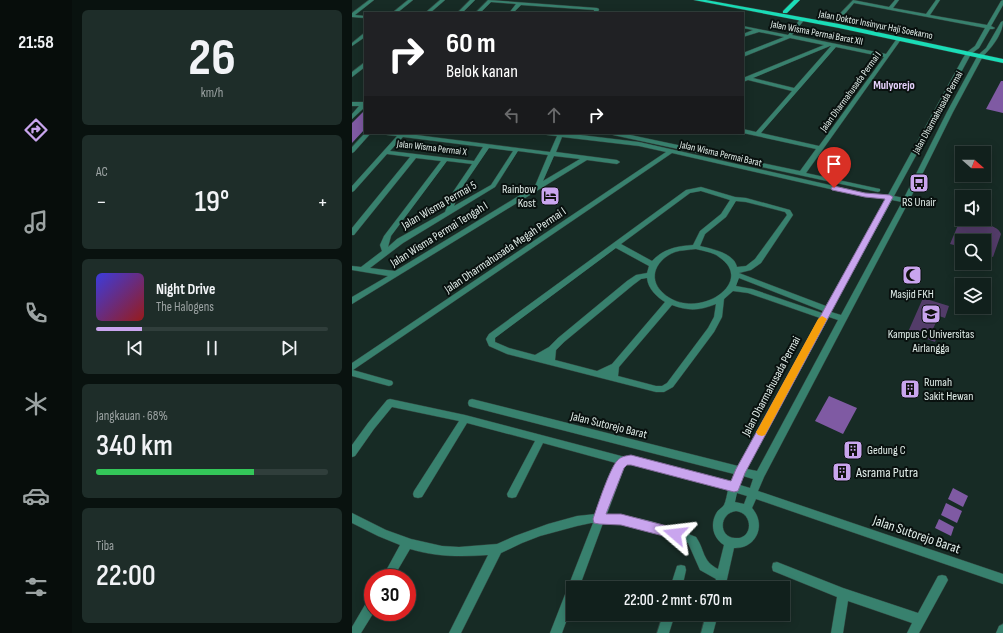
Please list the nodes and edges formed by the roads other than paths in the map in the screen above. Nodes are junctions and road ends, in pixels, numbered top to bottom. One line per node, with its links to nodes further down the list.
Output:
1 (372, 0): 26 (street)
2 (411, 0): 18 (street)
3 (443, 0): 19 (street)
4 (473, 0): 20 (street)
5 (491, 0): 14 (street); 21 (street)
6 (696, 0): 13 (main road, Jalan Doktor Insinyur Haji Soekarno)
7 (790, 0): 17 (main road)
8 (798, 0): 25 (main road)
9 (897, 0): 16 (street)
10 (938, 0): 27 (street)
11 (855, 1): 16 (street); 31 (street)
12 (1003, 1): 33 (street, Jalan Dharmahusada Permai)
13 (720, 2): 17 (main road, Jalan Doktor Insinyur Haji Soekarno); 29 (main road, Jalan Doktor Insinyur Haji Soekarno)
14 (520, 3): 15 (street); 22 (street)
15 (556, 6): 23 (street); 24 (street)
16 (890, 9): 27 (street)
17 (778, 10): 25 (main road, Jalan Doktor Insinyur Haji Soekarno)
18 (395, 12)
19 (428, 12)
20 (460, 12)
21 (478, 12)
22 (512, 12)
23 (553, 12)
24 (596, 12)
25 (785, 12): 31 (main road, Jalan Doktor Insinyur Haji Soekarno)
26 (352, 15): 28 (street)
27 (927, 16): 33 (street)
28 (364, 17)
29 (803, 19): 31 (main road, Jalan Doktor Insinyur Haji Soekarno); 36 (street)
30 (1003, 22): 35 (street, Jalan Dharmahusada Permai)
31 (839, 23): 39 (main road, Jalan Doktor Insinyur Haji Soekarno); 42 (main road, Jalan Doktor Insinyur Haji Soekarno)
32 (744, 27): 34 (street, Jalan Wisma Permai Barat XII)
33 (988, 28): 35 (street); 42 (street, Jalan Dharmahusada Permai)
34 (760, 30): 36 (street, Jalan Wisma Permai Barat XII); 38 (street)
35 (1001, 30): 43 (street, Jalan Dharmahusada Permai)
36 (790, 35): 40 (street, Jalan Wisma Permai Barat XII); 44 (street)
37 (364, 36): 41 (street)
38 (744, 36)
39 (900, 38): 42 (main road, Jalan Doktor Insinyur Haji Soekarno); 45 (street, Jalan Dharmahusada Permai I)
40 (833, 44): 45 (street, Jalan Wisma Permai Barat XII); 50 (street); 51 (street)
41 (352, 45)
42 (971, 51): 43 (main road, Jalan Doktor Insinyur Haji Soekarno); 81 (street, Jalan Dharmahusada Permai)
43 (983, 54): 46 (main road, Jalan Doktor Insinyur Haji Soekarno); 47 (main road, Jalan Doktor Insinyur Haji Soekarno); 83 (street, Jalan Dharmahusada Permai)
44 (744, 55)
45 (887, 56): 64 (street, Jalan Dharmahusada Permai I)
46 (1003, 56)
47 (1003, 61)
48 (364, 65): 49 (street)
49 (352, 75)
50 (747, 79): 51 (street)
51 (796, 90): 61 (street)
52 (352, 104): 53 (street)
53 (364, 104): 54 (street)
54 (355, 110): 55 (street)
55 (352, 117)
56 (744, 131): 61 (street)
57 (367, 134): 66 (street)
58 (394, 134): 62 (street)
59 (561, 134): 68 (street, Jalan Wisma Permai Barat); 69 (street)
60 (622, 134): 71 (street)
61 (757, 134): 64 (street)
62 (401, 135): 63 (street); 67 (street)
63 (487, 146): 65 (street); 76 (street)
64 (820, 148): 77 (street, Jalan Dharmahusada Permai I)
65 (517, 150): 69 (street); 84 (street, Jalan Wisma Permai 5)
66 (352, 151)
67 (386, 152): 70 (street, Jalan Wisma Permai X); 79 (street)
68 (670, 152): 74 (street, Jalan Wisma Permai Barat); 104 (street, Jalan Dharmahusada Megah Permai I)
69 (551, 154): 72 (street); 78 (street)
70 (415, 155): 73 (street, Jalan Wisma Permai X); 85 (street)
71 (716, 155): 74 (street); 77 (street)
72 (586, 158): 75 (street); 78 (street, Jalan Wisma Permai Tengah I)
73 (445, 159): 76 (street, Jalan Wisma Permai X); 88 (street)
74 (712, 161): 81 (street, Jalan Wisma Permai Barat)
75 (617, 162)
76 (476, 163): 84 (street)
77 (802, 173): 80 (street)
78 (538, 186): 93 (street, Jalan Wisma Permai Tengah I)
79 (352, 190)
80 (878, 190)
81 (890, 197): 83 (street); 99 (street, Jalan Dharmahusada Permai)
82 (734, 199): 86 (street); 87 (street); 92 (street)
83 (906, 201): 100 (street, Jalan Dharmahusada Permai)
84 (448, 212): 88 (street, Jalan Wisma Permai 5)
85 (352, 233)
86 (615, 244): 89 (street); 102 (street)
87 (696, 247): 89 (street); 92 (street)
88 (385, 251): 91 (street, Jalan Wisma Permai 5)
89 (652, 265): 94 (street)
90 (352, 268): 91 (street)
91 (362, 270): 93 (street)
92 (737, 272): 95 (street); 99 (street)
93 (395, 274): 97 (street, Jalan Wisma Permai Tengah I)
94 (649, 275): 98 (street); 101 (street)
95 (732, 288): 96 (street); 99 (street)
96 (720, 299): 98 (street); 108 (street)
97 (352, 300)
98 (670, 302): 105 (street)
99 (826, 313): 100 (street); 115 (street, Jalan Dharmahusada Permai)
100 (843, 319): 116 (street, Jalan Dharmahusada Permai)
101 (552, 349): 102 (street); 103 (street)
102 (535, 359): 103 (street)
103 (551, 362): 107 (street)
104 (352, 366)
105 (615, 366): 107 (street); 108 (street)
106 (352, 373): 109 (street)
107 (597, 374): 108 (street)
108 (614, 378)
109 (389, 382)
110 (472, 403): 115 (street, Jalan Sutorejo Barat)
111 (465, 420): 112 (street, Jalan Sutorejo Barat); 113 (street, Jalan Sutorejo Barat); 118 (street)
112 (540, 440): 114 (street, Jalan Sutorejo Barat); 119 (street)
113 (352, 453)
114 (625, 461): 117 (street, Jalan Sutorejo Barat); 124 (street)
115 (740, 472): 116 (street); 117 (street, Jalan Dharmahusada Permai)
116 (759, 476): 120 (street, Jalan Dharmahusada Permai)
117 (734, 487): 120 (street, Jalan Sutorejo Barat); 121 (street, Jalan Dharmahusada Permai)
118 (418, 494)
119 (512, 494)
120 (753, 494): 122 (street, Jalan Dharmahusada Permai); 132 (street, Jalan Sutorejo Barat)
121 (728, 509): 122 (street); 125 (street)
122 (746, 511): 125 (street)
123 (352, 518): 126 (street)
124 (599, 519): 127 (street); 131 (street); 143 (street)
125 (730, 542): 131 (street)
126 (407, 544): 127 (street); 129 (street)
127 (497, 549): 142 (street)
128 (777, 567): 136 (street)
129 (392, 569)
130 (681, 570): 134 (street)
131 (722, 576): 135 (street)
132 (1003, 579)
133 (942, 580): 138 (street)
134 (678, 581)
135 (721, 581)
136 (843, 594): 138 (street); 146 (street)
137 (364, 618): 141 (street)
138 (921, 620): 147 (street)
139 (667, 621): 144 (street)
140 (710, 621): 145 (street)
141 (355, 633)
142 (455, 633)
143 (556, 633)
144 (664, 633)
145 (707, 633)
146 (837, 633)
147 (913, 633)

